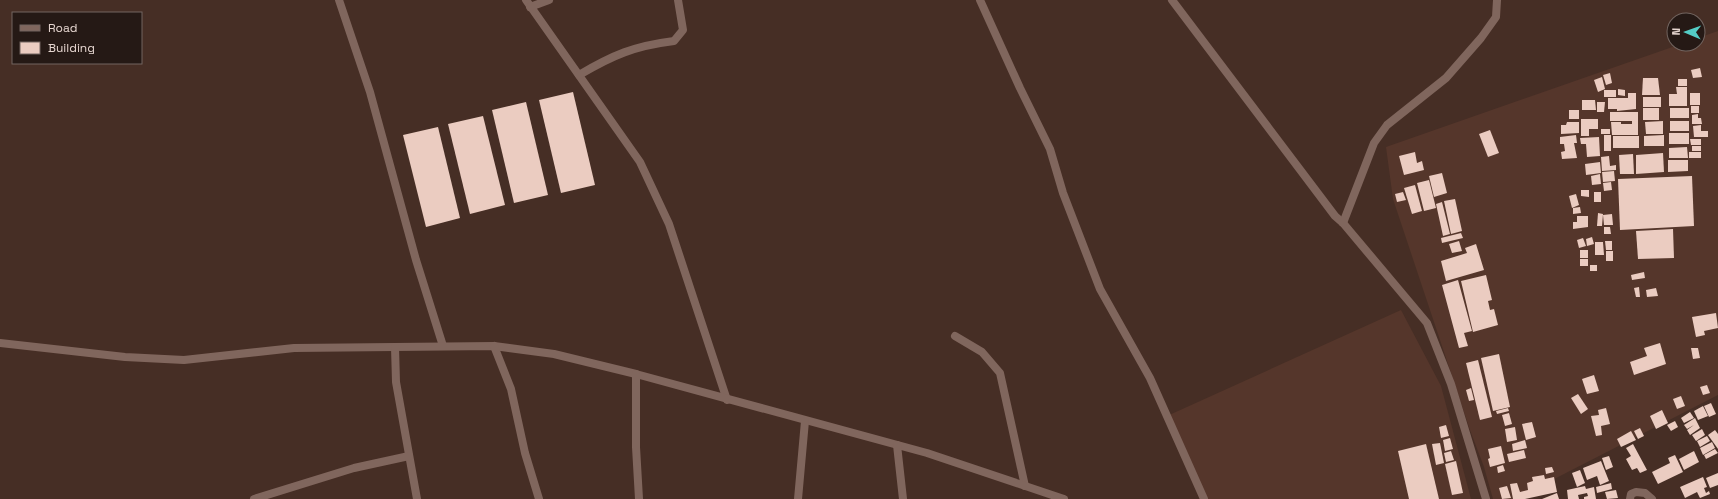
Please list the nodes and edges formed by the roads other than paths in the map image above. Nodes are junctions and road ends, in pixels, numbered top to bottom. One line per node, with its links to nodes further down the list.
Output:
1 (339, 0): 12 (street)
2 (550, 0): 7 (street)
3 (678, 0): 8 (street)
4 (980, 0): 28 (street)
5 (1172, 0): 9 (street)
6 (1497, 0): 9 (street)
7 (528, 3): 8 (street)
8 (579, 75): 16 (street)
9 (1343, 223): 29 (street)
10 (955, 336): 20 (street)
11 (0, 343): 14 (street)
12 (443, 346): 13 (street); 14 (street)
13 (494, 346): 15 (street); 23 (street)
14 (395, 347): 19 (street)
15 (636, 374): 16 (street); 24 (street)
16 (727, 400): 17 (street)
17 (805, 421): 18 (street); 25 (street)
18 (897, 445): 20 (street); 26 (street)
19 (409, 456): 21 (street); 22 (street)
20 (1025, 486): 27 (street)
21 (254, 499)
22 (417, 499)
23 (539, 499)
24 (639, 499)
25 (798, 499)
26 (904, 499)
27 (1064, 499)
28 (1204, 499)
29 (1486, 499)
30 (1630, 499): 31 (street)
31 (1652, 499)

